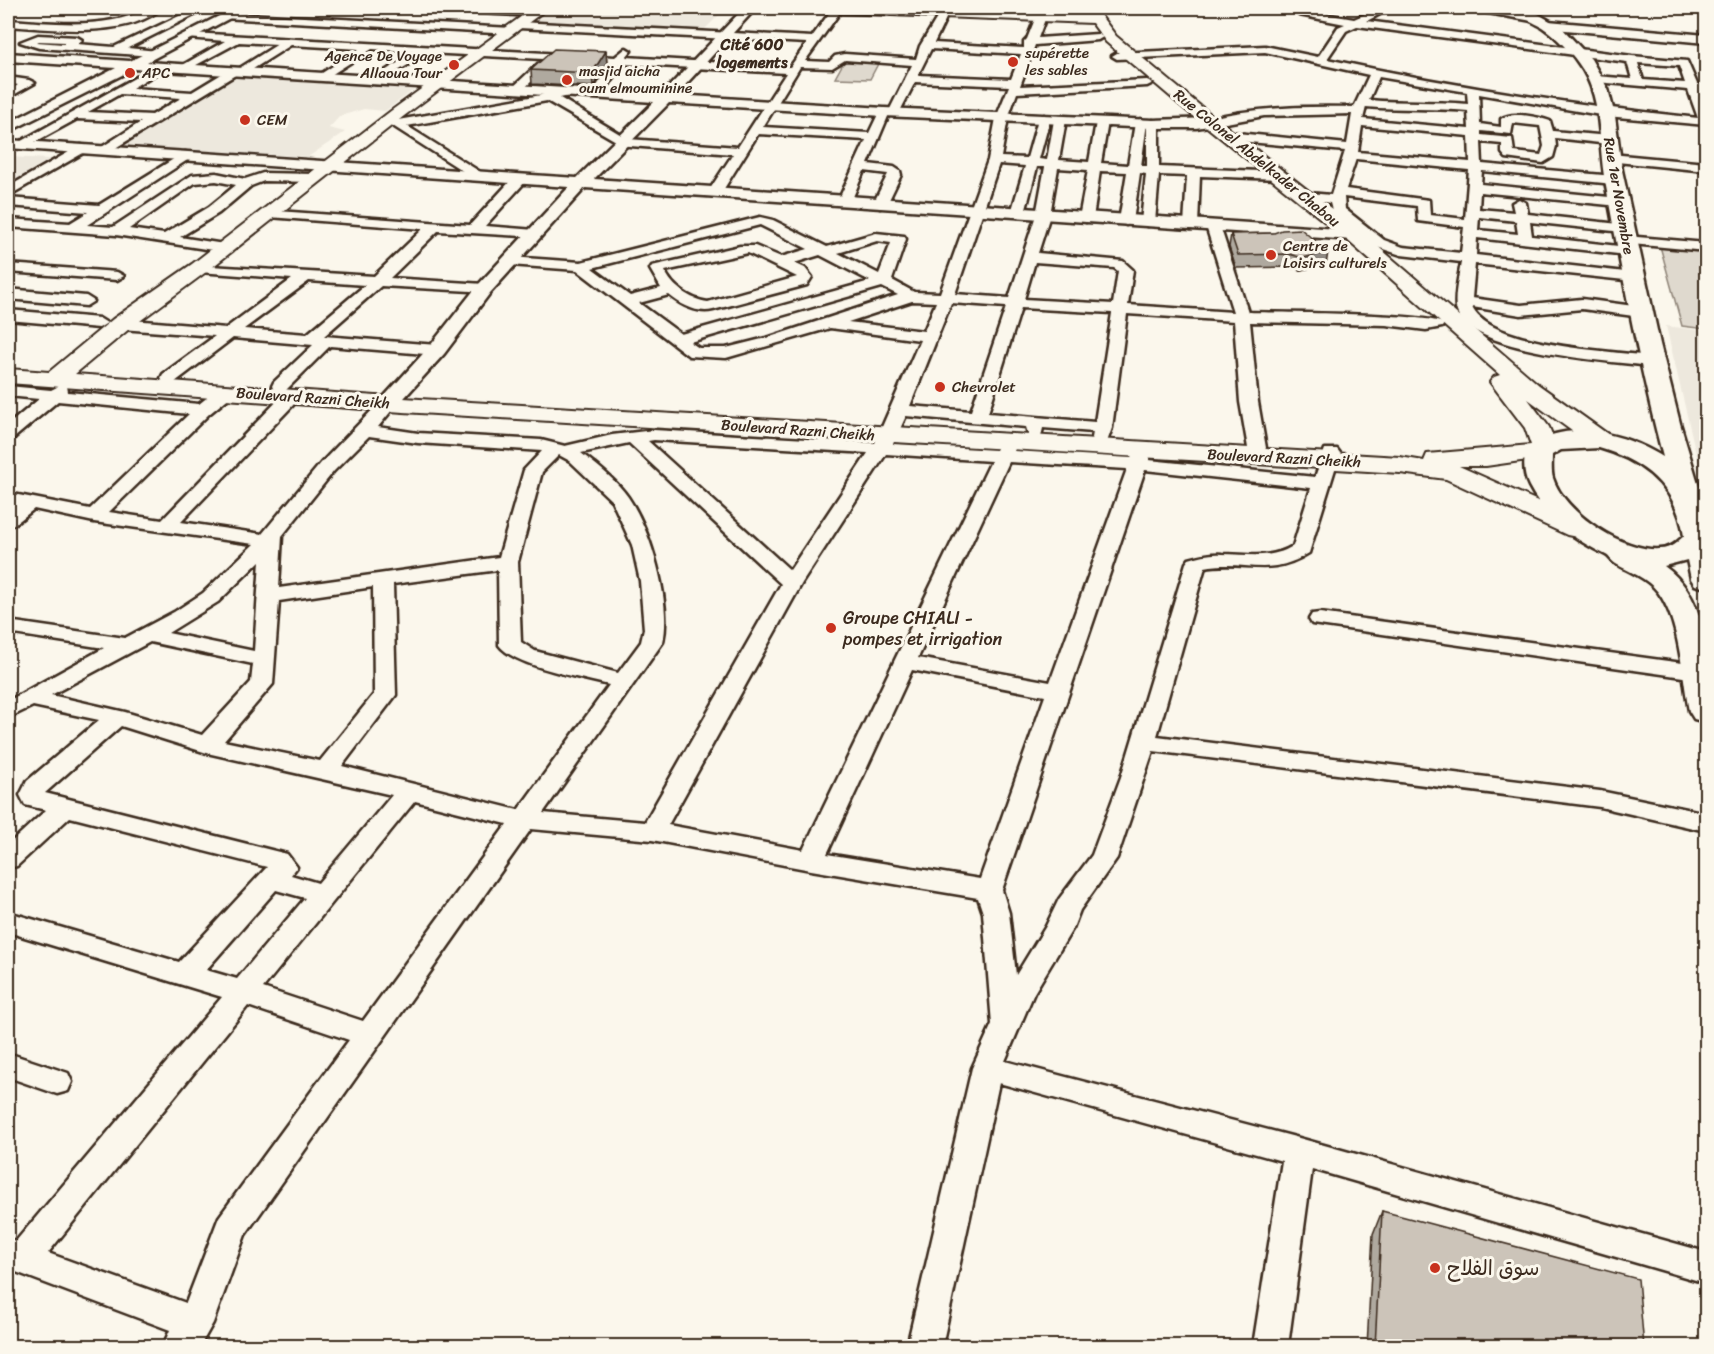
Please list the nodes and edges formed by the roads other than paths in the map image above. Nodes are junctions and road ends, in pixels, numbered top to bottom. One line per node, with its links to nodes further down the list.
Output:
1 (157, 8): 15 (street)
2 (202, 8): 19 (street)
3 (243, 8): 20 (street)
4 (439, 8): 12 (street)
5 (750, 8): 29 (street)
6 (814, 8): 7 (main road)
7 (837, 8): 13 (main road); 33 (street)
8 (897, 8): 13 (main road)
9 (1314, 8): 21 (street)
10 (1386, 8): 21 (street)
11 (1477, 8): 18 (street)
12 (538, 10): 25 (main road)
13 (944, 12): 16 (main road); 38 (street)
14 (380, 13): 23 (street)
15 (143, 16): 19 (street); 24 (street)
16 (1040, 16): 17 (main road); 39 (street)
17 (1088, 17): 39 (street); 48 (main road, Rue Colonel Abdelkader Chabou)
18 (1533, 17): 32 (street); 45 (main road, Rue 1er Novembre)
19 (182, 18): 20 (street); 43 (street)
20 (222, 18): 23 (street); 30 (street)
21 (1352, 22): 45 (street); 53 (street)
22 (8, 23): 24 (street)
23 (364, 23): 25 (street); 35 (street)
24 (24, 24): 27 (street)
25 (515, 28): 26 (street); 44 (main road)
26 (591, 28): 28 (street); 47 (street)
27 (8, 31)
28 (645, 31): 29 (street); 52 (street)
29 (724, 35): 33 (street); 55 (street)
30 (191, 36): 31 (street); 46 (street)
31 (236, 39): 34 (street); 59 (street)
32 (1707, 39)
33 (815, 40): 58 (street)
34 (288, 42): 35 (street); 60 (street)
35 (332, 44): 40 (street)
36 (1300, 45): 41 (street)
37 (66, 46): 43 (street)
38 (925, 46): 39 (street); 54 (street)
39 (1028, 46): 70 (street)
40 (369, 47): 42 (street); 62 (street)
41 (1265, 49): 48 (street); 53 (street)
42 (425, 50): 44 (street); 66 (street)
43 (115, 51): 46 (street)
44 (483, 52): 47 (street); 69 (main road)
45 (1579, 52): 51 (street); 64 (main road, Rue 1er Novembre)
46 (153, 53): 56 (street)
47 (558, 56): 52 (street); 73 (street)
48 (1125, 56): 67 (main road, Rue Colonel Abdelkader Chabou); 96 (main road, Rue Colonel Abdelkader Chabou)
49 (8, 57): 50 (street)
50 (39, 59): 56 (street); 65 (street)
51 (1632, 59): 68 (street); 71 (street)
52 (618, 60): 55 (street); 78 (street)
53 (1321, 61): 61 (street)
54 (918, 62): 58 (street); 63 (street)
55 (699, 64): 58 (street); 82 (street)
56 (130, 65): 57 (street); 75 (street)
57 (162, 67): 59 (street); 76 (street)
58 (796, 67): 83 (street)
59 (185, 68): 60 (street)
60 (237, 72): 62 (street); 80 (street)
61 (1375, 73): 74 (street); 86 (street)
62 (323, 77): 66 (street)
63 (911, 78): 70 (street); 85 (street)
64 (1596, 78): 68 (street); 87 (main road, Rue 1er Novembre)
65 (8, 79): 79 (street)
66 (376, 81): 69 (street)
67 (1147, 82): 70 (street); 96 (main road, Rue Colonel Abdelkader Chabou)
68 (1638, 82): 71 (street)
69 (439, 85): 73 (street); 93 (main road)
70 (1015, 86): 89 (street)
71 (1694, 87): 72 (street); 95 (street)
72 (1707, 88)
73 (516, 90): 77 (street)
74 (1473, 90): 84 (street); 87 (street)
75 (75, 93): 76 (street); 98 (street)
76 (115, 93): 80 (street); 88 (street)
77 (570, 93): 78 (street); 81 (street)
78 (598, 94): 82 (street)
79 (8, 95)
80 (193, 95): 90 (street)
81 (549, 97): 93 (street); 101 (street)
82 (666, 98): 83 (street); 101 (street)
83 (772, 104): 85 (street); 100 (street)
84 (1474, 108): 86 (street); 99 (street)
85 (889, 112): 89 (street); 104 (street)
86 (1358, 112): 96 (street); 99 (street); 111 (street)
87 (1606, 112): 95 (street); 109 (main road, Rue 1er Novembre)
88 (74, 115): 90 (street); 106 (street)
89 (1002, 118): 91 (street); 113 (street)
90 (152, 119): 108 (street)
91 (1044, 120): 92 (street); 114 (street)
92 (1060, 120): 94 (street); 115 (street)
93 (394, 122): 122 (main road); 125 (street)
94 (1101, 122): 97 (street); 118 (street)
95 (1706, 122)
96 (1203, 123): 97 (street); 102 (main road, Rue Colonel Abdelkader Chabou); 126 (main road, Rue Colonel Abdelkader Chabou)
97 (1147, 124): 120 (street); 121 (street)
98 (8, 128)
99 (1474, 133): 103 (street); 116 (street)
100 (748, 134): 104 (street); 110 (street)
101 (631, 135): 110 (street); 130 (street)
102 (1227, 136): 111 (street); 124 (main road, Rue Colonel Abdelkader Chabou)
103 (1508, 136): 105 (street); 105 (street)
104 (874, 137): 117 (street)
105 (1550, 140): 109 (street)
106 (14, 144): 107 (street)
107 (81, 149): 108 (street); 132 (street)
108 (103, 150): 112 (street)
109 (1609, 150): 119 (street); 128 (main road, Rue 1er Novembre)
110 (741, 151): 133 (street)
111 (1351, 152): 116 (street); 136 (street)
112 (185, 156): 122 (street); 141 (street)
113 (994, 160): 114 (street); 142 (street)
114 (1033, 162): 115 (street); 144 (street)
115 (1054, 163): 118 (street); 145 (street)
116 (1476, 166): 128 (street); 131 (street)
117 (861, 167): 137 (street); 140 (street)
118 (1095, 167): 120 (street); 147 (street)
119 (1707, 167)
120 (1134, 169): 121 (street); 149 (street)
121 (1153, 171): 123 (street); 150 (street)
122 (322, 172): 125 (street); 129 (street); 143 (main road)
123 (1194, 173): 126 (street); 153 (street)
124 (1279, 175): 126 (street); 135 (main road, Rue Colonel Abdelkader Chabou)
125 (477, 176): 127 (street)
126 (1259, 176): 161 (main road, Rue Colonel Abdelkader Chabou)
127 (520, 179): 130 (street); 157 (street)
128 (1614, 180): 139 (main road, Rue 1er Novembre)
129 (246, 183): 158 (street); 162 (street)
130 (581, 183): 133 (street); 159 (street)
131 (1473, 188): 134 (street); 152 (street)
132 (8, 192)
133 (715, 192): 137 (street)
134 (1518, 192): 139 (street); 146 (street)
135 (1303, 195): 136 (street); 161 (main road, Rue Colonel Abdelkader Chabou)
136 (1337, 196): 148 (street); 169 (street)
137 (845, 201): 140 (street)
138 (8, 202): 141 (street)
139 (1619, 202): 164 (main road, Rue 1er Novembre)
140 (880, 204): 142 (street)
141 (102, 209): 156 (street)
142 (976, 210): 144 (street); 185 (street)
143 (269, 213): 154 (street); 166 (main road)
144 (1018, 213): 145 (street)
145 (1043, 215): 147 (street); 168 (street)
146 (1522, 216): 152 (street); 163 (street); 164 (street)
147 (1086, 218): 149 (street)
148 (1423, 218): 152 (street); 160 (street)
149 (1126, 220): 150 (street)
150 (1148, 222): 153 (street)
151 (8, 223): 156 (street)
152 (1471, 223): 163 (street); 169 (street)
153 (1191, 225): 155 (street)
154 (435, 226): 157 (street); 179 (street)
155 (1213, 226): 161 (street); 194 (street)
156 (72, 228): 158 (street)
157 (474, 229): 159 (street)
158 (116, 231): 162 (street)
159 (535, 234): 170 (street)
160 (1420, 234)
161 (1343, 235): 197 (main road, Rue Colonel Abdelkader Chabou); 222 (main road, Rue Colonel Abdelkader Chabou)
162 (166, 239): 166 (street)
163 (1526, 239): 164 (street)
164 (1626, 239): 165 (street); 177 (main road, Rue 1er Novembre)
165 (1707, 247)
166 (225, 248): 173 (main road)
167 (824, 251): 171 (street); 172 (street); 180 (street); 180 (street)
168 (1029, 257): 187 (street); 191 (street)
169 (1467, 258): 177 (street); 189 (street)
170 (510, 261): 172 (street); 181 (street)
171 (780, 262): 182 (street); 182 (street)
172 (581, 266): 186 (street)
173 (199, 268): 176 (street); 196 (main road)
174 (14, 269): 175 (street); 178 (street)
175 (117, 276)
176 (306, 276): 179 (street); 199 (street)
177 (1634, 277): 192 (main road, Rue 1er Novembre)
178 (8, 278)
179 (378, 281): 181 (street); 202 (street)
180 (884, 282): 184 (street); 190 (street)
181 (484, 289): 203 (street)
182 (672, 290): 186 (street)
183 (8, 294): 188 (street)
184 (911, 296): 185 (street); 198 (street)
185 (946, 297): 187 (street); 200 (street)
186 (627, 301): 201 (street)
187 (1015, 301): 191 (street); 214 (street)
188 (86, 302)
189 (1466, 302): 192 (street); 204 (street)
190 (787, 309): 198 (street); 201 (street)
191 (1120, 310): 194 (street); 219 (street)
192 (1641, 312): 204 (main road, Rue 1er Novembre)
193 (8, 315): 195 (street)
194 (1242, 317): 197 (street); 223 (street)
195 (99, 323)
196 (120, 324): 199 (street); 208 (main road)
197 (1436, 324): 226 (main road, Rue Colonel Abdelkader Chabou)
198 (820, 326): 200 (street); 201 (street)
199 (227, 333): 202 (street); 207 (street)
200 (930, 336): 217 (street)
201 (679, 340)
202 (317, 341): 203 (street); 210 (street)
203 (437, 350): 212 (street)
204 (1651, 361): 215 (main road, Rue 1er Novembre)
205 (8, 368): 208 (main road, Boulevard Razni Cheikh)
206 (8, 376): 208 (main road, Boulevard Razni Cheikh)
207 (170, 378): 208 (main road, Boulevard Razni Cheikh); 210 (main road, Boulevard Razni Cheikh)
208 (62, 382): 209 (street); 211 (main road, Boulevard Razni Cheikh); 213 (street); 220 (street)
209 (8, 391)
210 (285, 391): 211 (main road, Boulevard Razni Cheikh); 212 (main road, Boulevard Razni Cheikh); 234 (street)
211 (225, 392): 213 (street)
212 (392, 399): 217 (main road, Boulevard Razni Cheikh); 218 (street)
213 (203, 410): 232 (street)
214 (978, 416): 216 (street); 217 (street)
215 (1664, 419): 222 (main road); 231 (main road, Rue 1er Novembre)
216 (1034, 428): 217 (main road, Boulevard Razni Cheikh); 219 (main road, Boulevard Razni Cheikh)
217 (890, 429): 221 (street); 225 (main road, Boulevard Razni Cheikh); 242 (street)
218 (365, 430): 224 (street); 236 (street)
219 (1102, 433): 223 (main road, Boulevard Razni Cheikh)
220 (8, 434)
221 (633, 437): 224 (street); 242 (street)
222 (1606, 442): 226 (main road); 231 (main road)
223 (1257, 448): 228 (main road, Boulevard Razni Cheikh)
224 (560, 449): 239 (street); 250 (street)
225 (1005, 450): 227 (main road, Boulevard Razni Cheikh); 248 (street)
226 (1542, 450): 228 (main road, Boulevard Razni Cheikh); 235 (main road)
227 (1140, 458): 228 (main road, Boulevard Razni Cheikh); 251 (street)
228 (1327, 465): 235 (main road, Boulevard Razni Cheikh); 256 (street)
229 (8, 499): 230 (street)
230 (30, 502): 232 (street); 233 (street)
231 (1690, 502): 238 (main road, Rue 1er Novembre)
232 (94, 516): 234 (street)
233 (8, 520)
234 (167, 526): 236 (street)
235 (1577, 529): 237 (main road)
236 (269, 537): 243 (street); 246 (street)
237 (1609, 547): 238 (main road); 249 (main road)
238 (1696, 548): 241 (main road, Rue 1er Novembre)
239 (508, 562): 240 (street); 250 (street)
240 (383, 579): 243 (street); 258 (street)
241 (1707, 579)
242 (792, 583): 263 (street)
243 (269, 596): 247 (street)
244 (1320, 619): 249 (street)
245 (8, 627): 246 (street)
246 (138, 640): 247 (street); 252 (street)
247 (265, 660): 257 (street)
248 (905, 662): 251 (street); 265 (street)
249 (1697, 672): 254 (main road)
250 (624, 682): 261 (street)
251 (1058, 691): 267 (street)
252 (30, 698): 253 (street); 255 (street)
253 (8, 711)
254 (1707, 711)
255 (117, 717): 257 (street); 260 (street)
256 (1144, 742): 262 (street); 272 (street)
257 (207, 745): 258 (street)
258 (326, 770): 259 (street)
259 (409, 791): 261 (street); 268 (street)
260 (65, 807): 264 (street); 266 (street)
261 (524, 820): 263 (street); 273 (street)
262 (1707, 822)
263 (652, 831): 265 (street)
264 (8, 859)
265 (811, 861): 267 (street)
266 (270, 879): 268 (street); 270 (street)
267 (989, 890): 272 (street)
268 (324, 894): 271 (street)
269 (8, 922): 270 (street)
270 (185, 975): 271 (street)
271 (242, 992): 273 (street); 278 (street)
272 (1006, 1023): 275 (street)
273 (369, 1035): 280 (street)
274 (8, 1065): 276 (street)
275 (987, 1068): 277 (street); 281 (street)
276 (57, 1082)
277 (1299, 1152): 279 (street); 282 (street)
278 (15, 1256): 280 (street)
279 (1707, 1268)
280 (188, 1335)
281 (924, 1347)
282 (1270, 1347)

